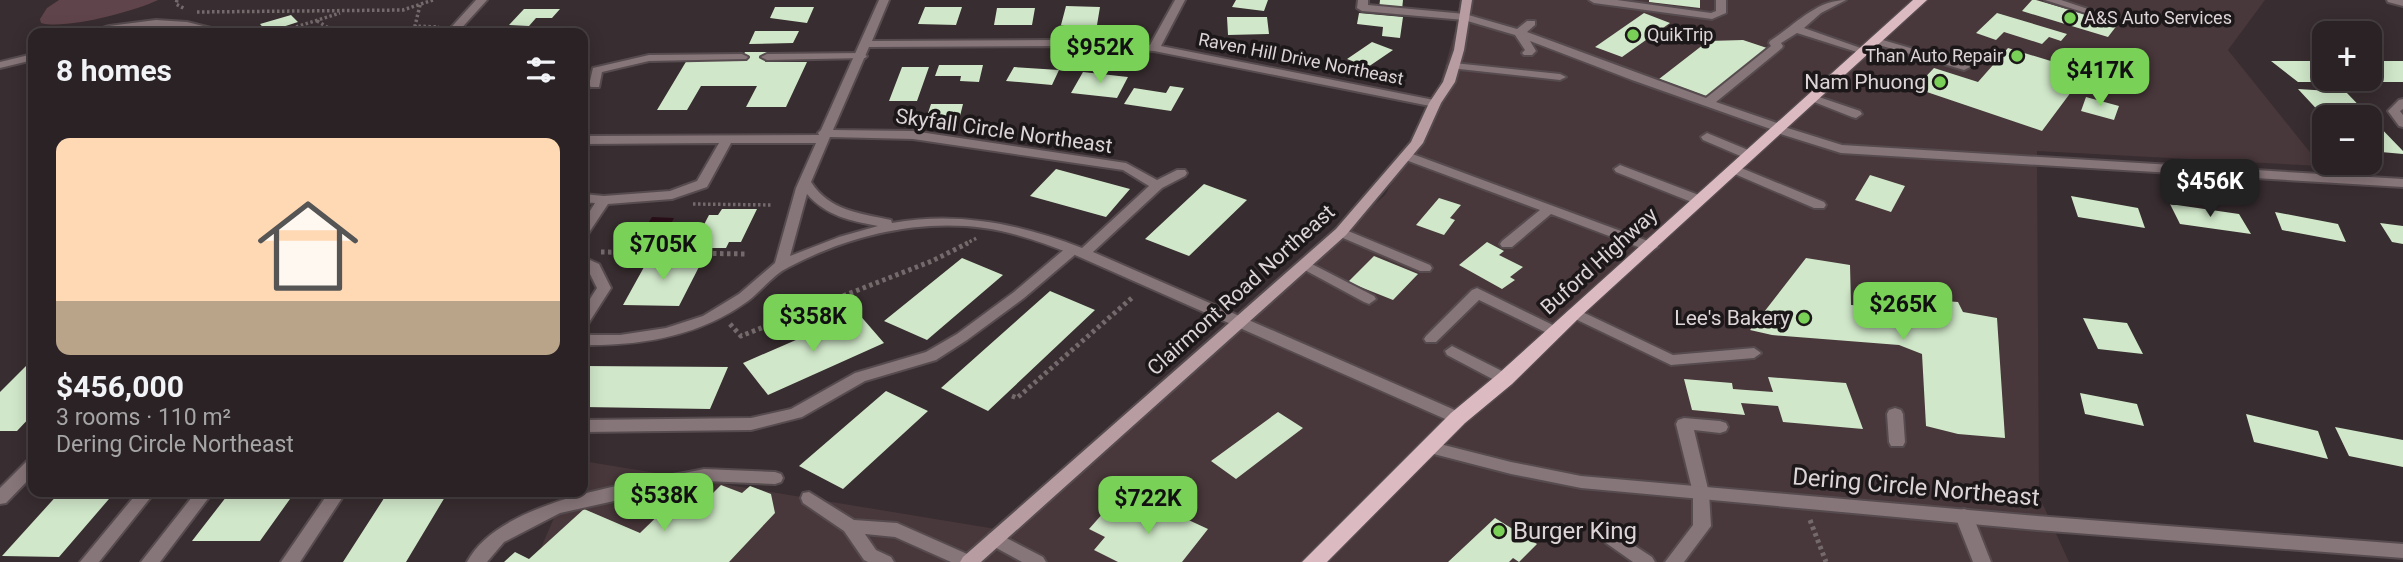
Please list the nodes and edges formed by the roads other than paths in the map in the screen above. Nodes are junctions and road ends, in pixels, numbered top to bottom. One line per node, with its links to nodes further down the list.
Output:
1 (482, 0): 20 (street)
2 (884, 0): 24 (street)
3 (1180, 0): 25 (street)
4 (1363, 0): 15 (street)
5 (1426, 0): 15 (street)
6 (1467, 0): 16 (main road, Clairmont Road Northeast)
7 (1594, 0): 8 (street)
8 (1721, 0)
9 (1841, 0): 21 (street)
10 (1921, 0): 23 (main road, Buford Highway)
11 (2050, 0): 14 (street)
12 (2392, 0): 13 (street)
13 (2403, 3)
14 (2088, 11)
15 (1424, 14): 16 (street)
16 (1465, 17): 22 (street); 33 (main road, Clairmont Road Northeast)
17 (1531, 23): 22 (street)
18 (123, 28): 19 (street)
19 (202, 28)
20 (456, 28)
21 (1796, 29): 26 (street); 40 (street)
22 (1519, 33): 31 (street); 40 (street)
23 (1876, 41): 26 (main road, Buford Highway); 34 (street)
24 (867, 44): 25 (street, Raven Hill Drive Northeast); 27 (street)
25 (1154, 48): 39 (street, Raven Hill Drive Northeast)
26 (1864, 51): 37 (main road, Buford Highway)
27 (861, 56): 29 (street); 44 (street)
28 (742, 57): 36 (street)
29 (767, 57)
30 (28, 58): 32 (street)
31 (1521, 62): 33 (street); 35 (street)
32 (0, 65)
33 (1454, 66): 39 (main road, Clairmont Road Northeast)
34 (1964, 67)
35 (1560, 77)
36 (595, 85)
37 (1812, 98): 41 (street); 43 (main road, Buford Highway)
38 (2403, 102): 42 (street)
39 (1434, 103): 49 (main road, Clairmont Road Northeast)
40 (1707, 103): 43 (street)
41 (1856, 114)
42 (2403, 122)
43 (1778, 129): 48 (main road, Buford Highway); 54 (street)
44 (823, 136): 47 (street, Skyfall Circle Northeast); 53 (street); 55 (street, Skyfall Circle Northeast)
45 (1707, 137): 48 (street)
46 (588, 140): 47 (street, Skyfall Circle Northeast)
47 (726, 141): 57 (street)
48 (1749, 155): 51 (main road, Buford Highway)
49 (1407, 156): 60 (street); 63 (main road, Clairmont Road Northeast)
50 (1620, 169): 58 (street)
51 (1734, 169): 58 (main road, Buford Highway); 59 (street)
52 (1181, 173): 55 (street)
53 (805, 182): 62 (street); 68 (street)
54 (2403, 183)
55 (1157, 185): 66 (street)
56 (588, 198): 57 (street)
57 (604, 200): 61 (street)
58 (1699, 200): 65 (main road, Buford Highway)
59 (1819, 205)
60 (1549, 209): 64 (street); 65 (street)
61 (588, 224)
62 (898, 225): 66 (street); 68 (street)
63 (1341, 232): 69 (main road, Clairmont Road Northeast); 70 (street)
64 (1507, 244)
65 (1651, 247): 73 (main road, Buford Highway)
66 (1077, 252): 74 (street); 83 (street)
67 (588, 264): 72 (street)
68 (781, 265): 77 (street)
69 (1306, 265): 71 (street); 74 (main road, Clairmont Road Northeast)
70 (1425, 268)
71 (1369, 299)
72 (588, 313)
73 (1574, 313): 75 (main road, Buford Highway); 79 (street)
74 (1239, 323): 82 (street); 98 (main road, Clairmont Road Northeast)
75 (1554, 331): 76 (street); 80 (main road, Buford Highway)
76 (1431, 339)
77 (588, 340)
78 (1452, 351): 80 (street)
79 (1754, 353)
80 (1505, 379): 82 (main road, Buford Highway)
81 (1895, 414): 85 (street)
82 (1458, 418): 86 (main road, Buford Highway)
83 (588, 426)
84 (1720, 427): 89 (street)
85 (1897, 442)
86 (1428, 447): 89 (street, Dering Circle Northeast); 107 (main road, Buford Highway)
87 (28, 470): 93 (street)
88 (775, 478): 104 (street)
89 (1700, 493): 95 (street, Dering Circle Northeast); 109 (street)
90 (142, 497): 101 (street)
91 (201, 497): 102 (street)
92 (334, 497): 103 (street)
93 (0, 498)
94 (809, 498): 96 (street)
95 (1964, 516): 99 (street, Dering Circle Northeast); 110 (street)
96 (850, 526): 100 (street); 105 (street)
97 (1612, 538): 108 (street)
98 (995, 539): 105 (main road, Clairmont Road Northeast); 106 (street)
99 (2403, 551)
100 (875, 560)
101 (89, 562)
102 (150, 562)
103 (289, 562)
104 (475, 562)
105 (969, 562)
106 (1037, 562)
107 (1314, 562)
108 (1646, 562)
109 (1674, 562)
110 (1982, 562)

